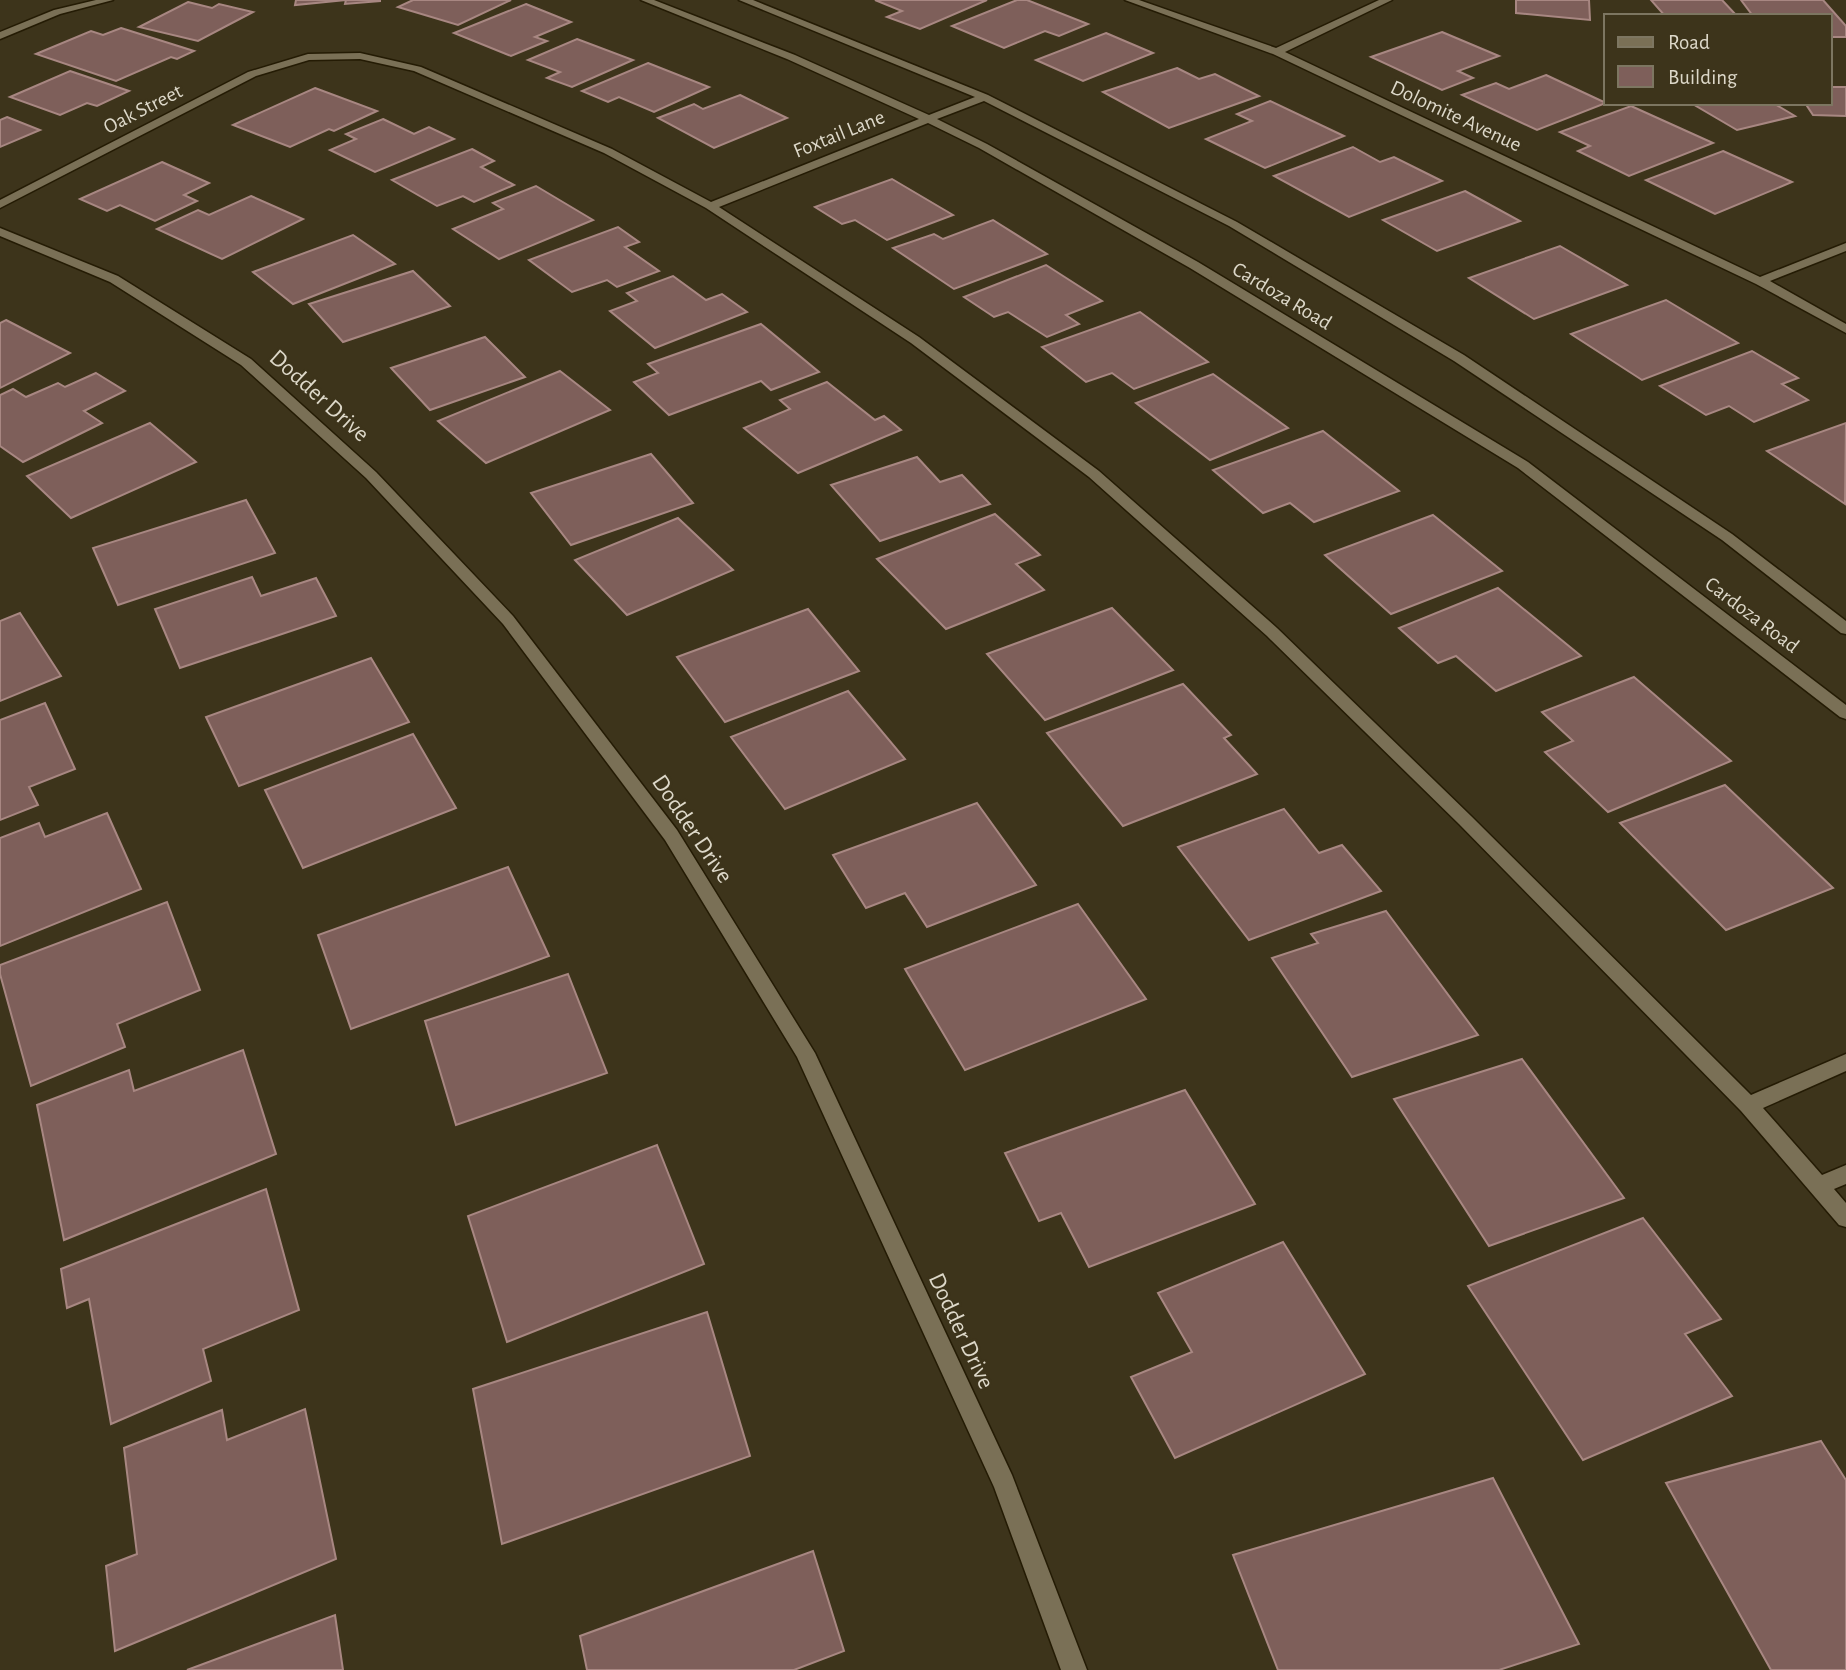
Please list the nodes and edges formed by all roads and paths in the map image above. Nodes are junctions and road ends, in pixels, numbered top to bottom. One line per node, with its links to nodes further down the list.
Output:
1 (75, 0): 7 (street)
2 (108, 0): 7 (street)
3 (646, 0): 11 (street, Cardoza Road)
4 (744, 0): 10 (street, Cardoza Road)
5 (1130, 0): 9 (street, Dolomite Avenue)
6 (1387, 0): 9 (street)
7 (57, 12): 8 (street)
8 (0, 36)
9 (1277, 52): 16 (street, Dolomite Avenue)
10 (984, 97): 11 (street, Foxtail Lane); 18 (street, Cardoza Road)
11 (928, 119): 13 (street, Foxtail Lane); 19 (street, Cardoza Road)
12 (0, 205): 13 (street, Oak Street)
13 (710, 206): 21 (street, Oak Street)
14 (0, 232): 25 (street, Dodder Drive)
15 (1846, 247): 16 (street)
16 (1759, 281): 17 (street, Dolomite Avenue)
17 (1846, 329)
18 (1846, 629)
19 (1846, 713)
20 (1846, 1062): 21 (street)
21 (1748, 1105): 23 (street, Oak Street)
22 (1846, 1174): 23 (street)
23 (1820, 1186): 24 (street, Oak Street)
24 (1846, 1218)
25 (1074, 1670)

